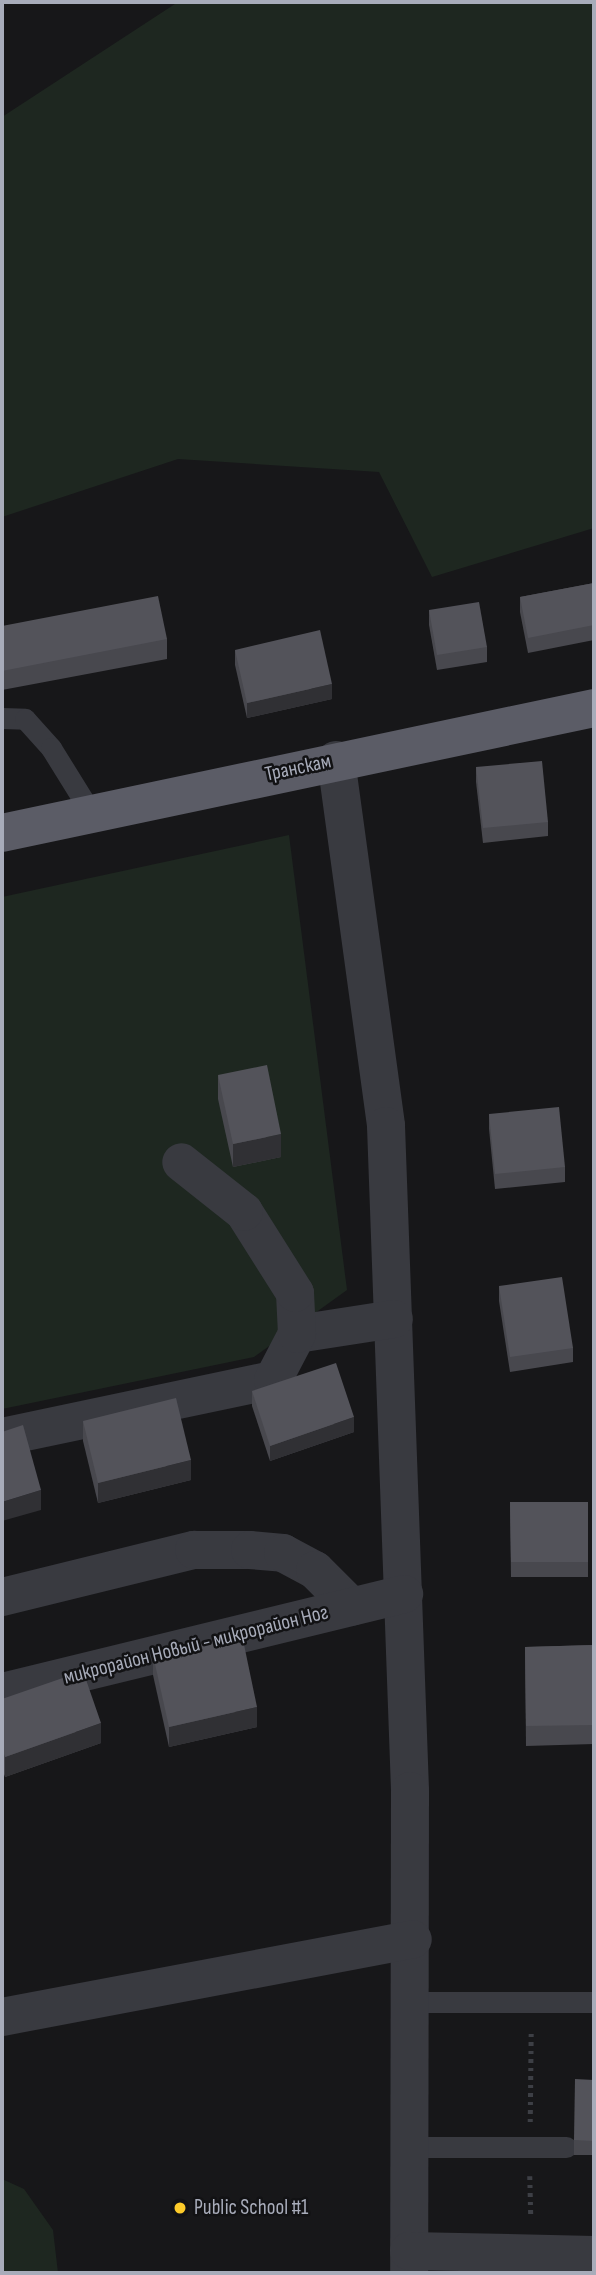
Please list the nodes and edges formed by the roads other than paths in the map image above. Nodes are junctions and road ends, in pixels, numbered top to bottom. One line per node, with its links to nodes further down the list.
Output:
1 (594, 708): 3 (highway, Транскам)
2 (2, 718): 4 (lane)
3 (335, 760): 4 (highway, Транскам); 7 (street)
4 (92, 814): 5 (highway, Транскам)
5 (2, 833)
6 (181, 1162): 8 (street)
7 (394, 1319): 8 (street); 10 (street)
8 (298, 1334): 9 (street)
9 (2, 1437)
10 (404, 1594): 12 (street); 14 (street)
11 (2, 1597): 12 (street, микрорайон Новый - микрорайон Ног)
12 (352, 1607): 13 (street, микрорайон Новый - микрорайон Ног)
13 (2, 1692)
14 (412, 1939): 15 (street); 17 (street)
15 (409, 2002): 16 (lane); 18 (street)
16 (594, 2002)
17 (2, 2017)
18 (407, 2147): 19 (lane); 21 (street)
19 (565, 2147)
20 (594, 2255): 21 (street)
21 (409, 2262)

